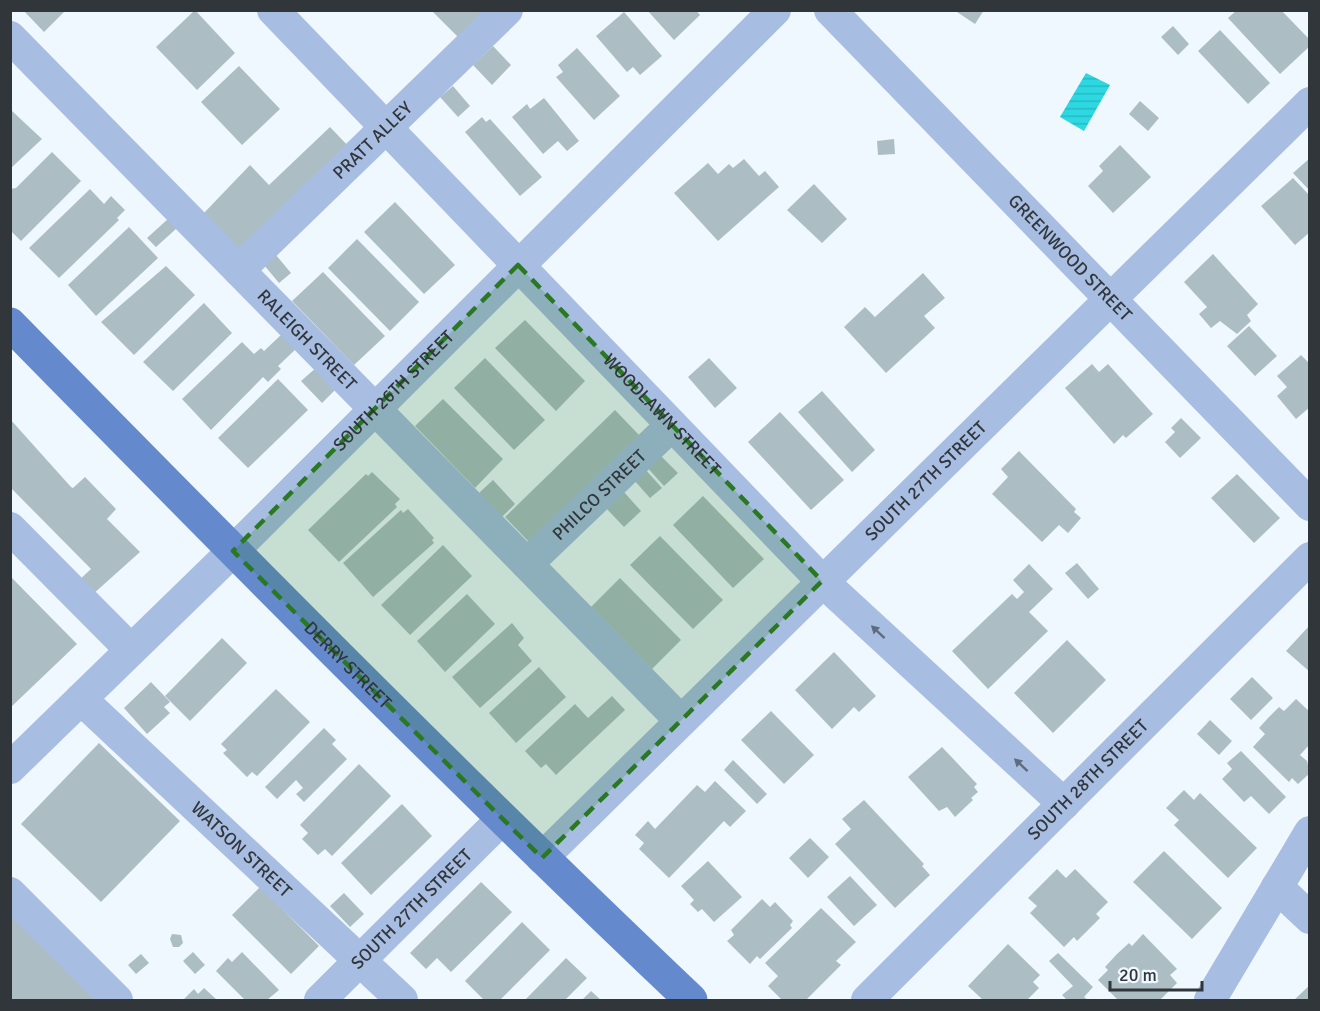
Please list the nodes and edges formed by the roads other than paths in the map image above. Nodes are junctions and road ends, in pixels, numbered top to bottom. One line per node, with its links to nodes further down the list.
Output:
1 (273, 10): 7 (street, WOODLAWN STREET)
2 (507, 10): 7 (street, PRATT ALLEY)
3 (775, 10): 8 (street, SOUTH 26TH STREET)
4 (830, 10): 10 (street, GREENWOOD STREET)
5 (10, 37): 9 (street, RALEIGH STREET)
6 (1310, 103): 10 (street, SOUTH 27TH STREET)
7 (386, 128): 8 (street, WOODLAWN STREET); 9 (street, PRATT ALLEY)
8 (518, 265): 12 (street, SOUTH 26TH STREET); 13 (street, WOODLAWN STREET)
9 (239, 270): 12 (street, RALEIGH STREET)
10 (1109, 299): 14 (street, GREENWOOD STREET); 19 (street, SOUTH 27TH STREET)
11 (10, 324): 16 (main road, DERRY STREET)
12 (375, 408): 16 (street, SOUTH 26TH STREET); 18 (street, RALEIGH STREET)
13 (672, 425): 18 (street, PHILCO STREET); 19 (street, WOODLAWN STREET)
14 (1310, 505)
15 (10, 528): 20 (street)
16 (233, 551): 20 (street, SOUTH 26TH STREET); 25 (main road, DERRY STREET)
17 (1310, 558): 24 (street, SOUTH 28TH STREET)
18 (527, 564): 22 (street, RALEIGH STREET)
19 (822, 581): 22 (street, SOUTH 27TH STREET); 24 (street, WOODLAWN STREET, one-way to 19)
20 (131, 650): 21 (street, SOUTH 26TH STREET)
21 (81, 699): 23 (street, SOUTH 26TH STREET); 31 (street, WATSON STREET)
22 (680, 720): 27 (street, SOUTH 27TH STREET)
23 (10, 768)
24 (1064, 804): 36 (street, SOUTH 28TH STREET)
25 (502, 819): 27 (main road, DERRY STREET); 31 (street, SOUTH 27TH STREET)
26 (1310, 832): 28 (street)
27 (542, 858): 35 (main road, DERRY STREET)
28 (1277, 887): 30 (street); 37 (street)
29 (10, 892): 32 (street)
30 (1310, 918)
31 (360, 960): 33 (street, SOUTH 27TH STREET); 34 (street, WATSON STREET)
32 (117, 1000)
33 (320, 1000)
34 (402, 1000)
35 (691, 1000)
36 (867, 1000)
37 (1210, 1000)

